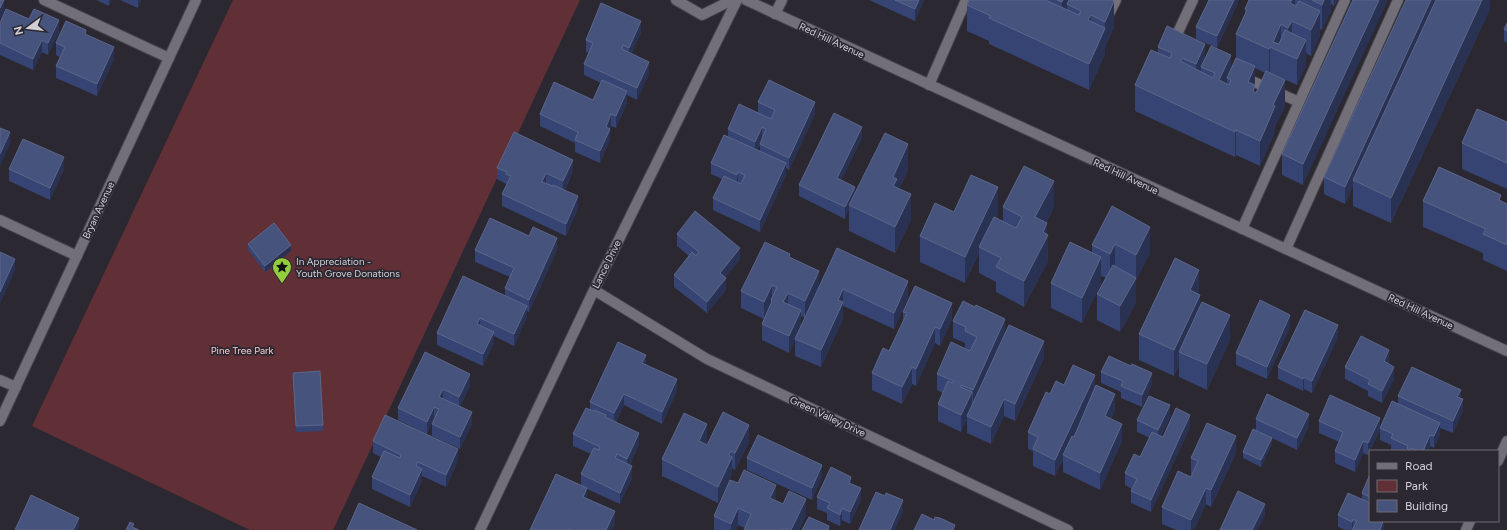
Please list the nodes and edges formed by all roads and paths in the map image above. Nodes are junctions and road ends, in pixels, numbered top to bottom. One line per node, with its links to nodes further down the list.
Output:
1 (44, 0): 16 (main road)
2 (196, 0): 16 (main road, Bryan Avenue)
3 (676, 0): 4 (main road)
4 (732, 0)
5 (737, 0): 24 (main road, Lance Drive)
6 (746, 0): 14 (main road, Red Hill Avenue)
7 (782, 0): 14 (main road)
8 (966, 0): 18 (main road)
9 (1116, 0): 13 (main road)
10 (1193, 0): 15 (main road)
11 (1345, 0): 19 (main road)
12 (1398, 0): 22 (main road)
13 (1102, 10)
14 (775, 14): 18 (main road, Red Hill Avenue)
15 (1180, 48)
16 (169, 58): 23 (main road, Bryan Avenue)
17 (1236, 74): 19 (main road)
18 (929, 85): 21 (main road, Red Hill Avenue)
19 (1299, 102): 21 (main road)
20 (0, 220): 23 (main road)
21 (1242, 229): 22 (main road, Red Hill Avenue)
22 (1286, 249): 25 (main road, Red Hill Avenue)
23 (77, 256): 27 (main road, Bryan Avenue)
24 (594, 290): 31 (main road, Lance Drive); 32 (main road, Green Valley Drive)
25 (1507, 351)
26 (0, 380): 27 (main road)
27 (16, 387): 28 (main road, Bryan Avenue)
28 (0, 421)
29 (1507, 441): 30 (main road)
30 (1499, 458)
31 (480, 530)
32 (1068, 530)

